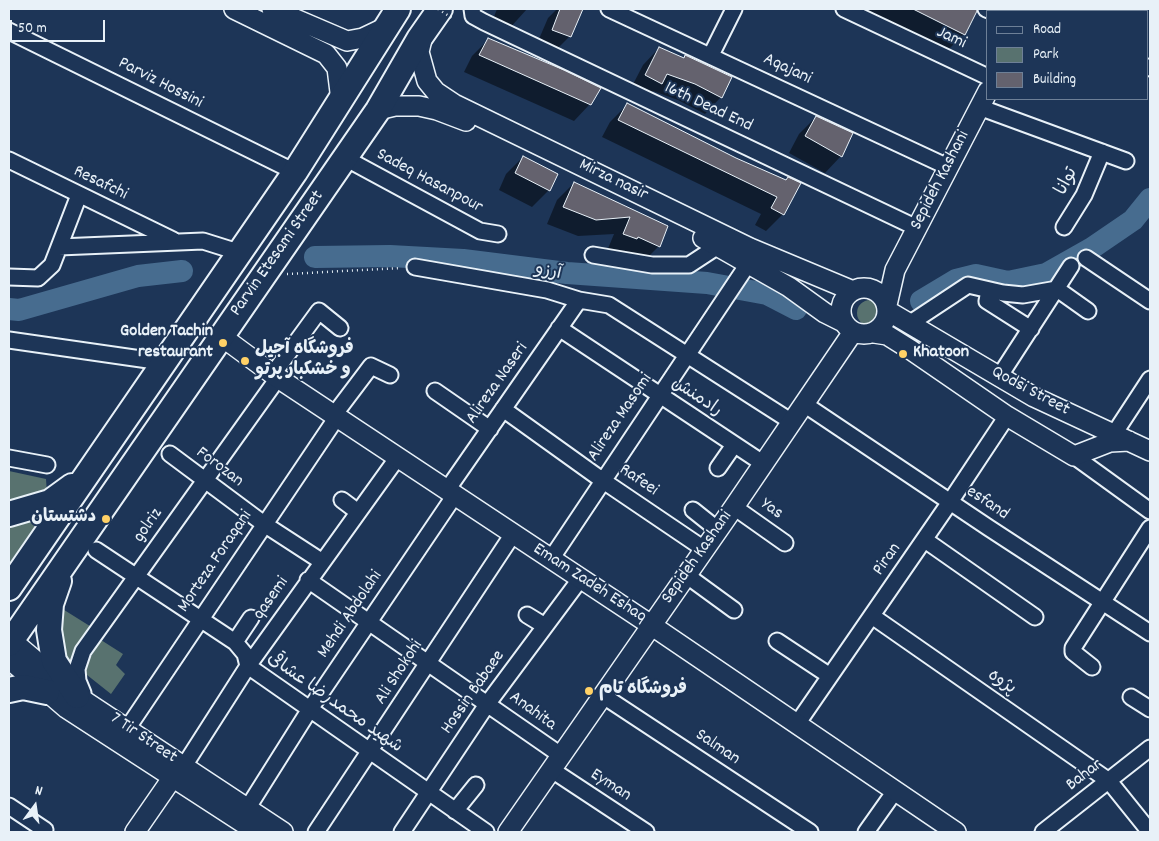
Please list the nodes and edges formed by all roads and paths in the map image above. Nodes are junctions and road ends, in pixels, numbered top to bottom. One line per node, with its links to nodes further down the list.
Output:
1 (234, 9): 13 (street)
2 (272, 9): 12 (street)
3 (398, 9): 9 (main road, Parvin Etesami Street)
4 (472, 9): 29 (street, 16th Dead End)
5 (609, 9): 14 (street, Aqajani)
6 (734, 9): 14 (street)
7 (844, 9): 15 (street, Jami)
8 (444, 12): 11 (main road, Parvin Etesami Street)
9 (384, 28): 12 (street); 17 (main road, Parvin Etesami Street)
10 (9, 31): 26 (street, Parviz Hossini)
11 (424, 31): 19 (street, Mirza nasir); 20 (main road, Parvin Etesami Street)
12 (337, 38): 13 (street)
13 (326, 54): 17 (street)
14 (711, 55): 25 (street, Aqajani)
15 (986, 76)
16 (984, 99): 25 (street, Sepideh Kashani)
17 (342, 100): 26 (main road, Parvin Etesami Street)
18 (986, 100): 21 (street)
19 (452, 109): 20 (street, Mirza nasir); 32 (street, Mirza nasir); 36 (street, Mirza nasir)
20 (378, 110): 22 (main road, Parvin Etesami Street)
21 (1102, 152): 24 (street); 28 (street, توانا)
22 (345, 158): 30 (street, Sadeq Hasanpour); 41 (main road, Parvin Etesami Street)
23 (9, 160): 27 (street, Resafchi)
24 (1126, 161)
25 (948, 167): 29 (street, Sepideh Kashani)
26 (294, 172): 34 (main road, Parvin Etesami Street)
27 (79, 195): 31 (street, Resafchi); 33 (street)
28 (1064, 227)
29 (917, 228): 40 (street, Sepideh Kashani)
30 (498, 234)
31 (176, 241): 33 (street); 34 (street)
32 (718, 246): 35 (street); 36 (street, Mirza nasir)
33 (59, 247): 42 (street)
34 (238, 252): 59 (main road, Parvin Etesami Street)
35 (592, 255)
36 (745, 256): 43 (street, Mirza nasir); 51 (street, Mirza nasir); 58 (street, Alireza Masomi)
37 (1086, 258): 47 (street)
38 (1072, 266): 44 (street)
39 (416, 267): 41 (path); 46 (street, آرزو)
40 (895, 270): 43 (street); 48 (street, Sepideh Kashani)
41 (263, 275): 56 (main road, Parvin Etesami Street)
42 (9, 277)
43 (859, 289): 48 (street); 51 (street)
44 (1057, 289): 45 (street); 49 (street); 54 (street)
45 (989, 290): 50 (street); 54 (street)
46 (579, 300): 53 (street, Alireza Naseri); 58 (street, آرزو)
47 (1150, 302)
48 (887, 308): 50 (street, Qodsi Street); 55 (street)
49 (1088, 311)
50 (909, 324): 62 (street, Qodsi Street)
51 (848, 327): 55 (street); 66 (street, Sepideh Kashani)
52 (340, 328): 61 (street, golriz)
53 (559, 328): 65 (street, رادمنش); 67 (street, Alireza Naseri)
54 (1031, 329): 62 (street)
55 (874, 333): 69 (street, Qodsi Street)
56 (221, 336): 61 (street, Emam Zadeh Eshaq); 102 (main road, Parvin Etesami Street)
57 (9, 340): 59 (street)
58 (686, 355): 65 (street, Alireza Masomi); 70 (street, آرزو)
59 (162, 362): 82 (main road, Parvin Etesami Street)
60 (390, 375): 68 (street, Morteza Foraqani)
61 (276, 376): 68 (street, Emam Zadeh Eshaq); 83 (street, golriz)
62 (999, 377): 72 (street, Qodsi Street)
63 (1150, 379): 72 (street)
64 (435, 391): 71 (street)
65 (659, 396): 73 (street, رادمنش); 84 (street, Alireza Masomi)
66 (804, 404): 70 (street, Sepideh Kashani); 87 (street, esfand)
67 (503, 409): 71 (street, Alireza Naseri); 84 (street, Rafeei)
68 (335, 416): 77 (street, Emam Zadeh Eshaq); 93 (street, Morteza Foraqani)
69 (1007, 416): 76 (street, Qodsi Street); 87 (street, Piran)
70 (792, 422): 79 (street, Sepideh Kashani)
71 (490, 429): 85 (street, Alireza Naseri)
72 (1122, 437): 74 (street, Qodsi Street); 76 (street)
73 (734, 445): 79 (street, رادمنش); 81 (street)
74 (1150, 451)
75 (170, 454): 83 (street, Forozan)
76 (1074, 456): 90 (street)
77 (398, 457): 85 (street, Emam Zadeh Eshaq); 91 (street, qasemi)
78 (9, 458): 80 (street)
79 (764, 464): 88 (street, Sepideh Kashani)
80 (47, 465)
81 (718, 468)
82 (83, 477): 92 (main road); 108 (main road, Parvin Etesami Street)
83 (204, 480): 93 (street, Forozan); 105 (street, golriz)
84 (602, 480): 99 (street, Rafeei); 101 (street, Alireza Masomi)
85 (451, 493): 96 (street, Emam Zadeh Eshaq); 116 (street, Mehdi Abdolahi)
86 (342, 500): 91 (street)
87 (950, 502): 97 (street, Piran); 109 (street, esfand)
88 (734, 507): 95 (street, Sepideh Kashani); 98 (street, Yas)
89 (694, 510): 95 (street)
90 (1150, 510)
91 (358, 512): 103 (street, qasemi)
92 (9, 514)
93 (264, 524): 103 (street, Forozan); 115 (street, Morteza Foraqani)
94 (1150, 528): 109 (street)
95 (718, 530): 99 (street, Sepideh Kashani)
96 (513, 534): 101 (street, Emam Zadeh Eshaq); 123 (street, Ali Shokohi)
97 (925, 540): 112 (street, Piran); 113 (street)
98 (785, 543)
99 (704, 549): 104 (street, Sepideh Kashani)
100 (96, 550): 105 (street, شهید محمدرضا عشاقی)
101 (551, 559): 106 (street, Emam Zadeh Eshaq)
102 (65, 560): 122 (main road, Parvin Etesami Street); 132 (main road)
103 (321, 562): 107 (street, qasemi)
104 (686, 575): 110 (street); 117 (street, Sepideh Kashani)
105 (136, 577): 115 (street, شهید محمدرضا عشاقی); 132 (street, golriz)
106 (580, 578): 117 (street, Emam Zadeh Eshaq); 118 (street, Hossin Babaee)
107 (308, 580): 116 (street, Anahita); 124 (street, qasemi)
108 (9, 588)
109 (1104, 601): 119 (street, esfand); 125 (street)
110 (734, 610)
111 (527, 615): 118 (street)
112 (872, 616): 126 (street, Piran); 141 (street, پژوه)
113 (1035, 616)
114 (251, 618): 121 (street)
115 (200, 619): 121 (street, شهید محمدرضا عشاقی); 136 (street, Morteza Foraqani)
116 (369, 622): 123 (street, Anahita); 133 (street, Mehdi Abdolahi)
117 (651, 625): 129 (street, Sepideh Kashani); 135 (street, Emam Zadeh Eshaq)
118 (545, 626): 131 (street, Hossin Babaee)
119 (1150, 632)
120 (777, 640): 126 (street)
121 (236, 642): 124 (street, شهید محمدرضا عشاقی)
122 (9, 645): 128 (street, 7 Tir Street); 132 (street, 7 Tir Street)
123 (429, 663): 131 (street, Anahita); 138 (street, Ali Shokohi)
124 (248, 666): 133 (street, شهید محمدرضا عشاقی); 140 (street, qasemi)
125 (1092, 667)
126 (830, 676): 135 (street, Piran)
127 (9, 690): 128 (main road)
128 (47, 692): 132 (street, 7 Tir Street)
129 (602, 695): 139 (street, Sepideh Kashani); 157 (street, Salman)
130 (1131, 697): 134 (street)
131 (488, 703): 139 (street, Anahita); 144 (street, Hossin Babaee)
132 (81, 704): 136 (street, 7 Tir Street); 140 (street, 7 Tir Street)
133 (310, 709): 138 (street, شهید محمدرضا عشاقی); 146 (street, Mehdi Abdolahi)
134 (1150, 709)
135 (797, 724): 143 (street, Emam Zadeh Eshaq)
136 (127, 729): 140 (street, 7 Tir Street)
137 (1150, 748): 141 (street, Bahar)
138 (371, 752): 144 (street, شهید محمدرضا عشاقی); 152 (street, Ali Shokohi)
139 (557, 763): 155 (street, Sepideh Kashani); 156 (street, Eyman)
140 (178, 772): 146 (street, 7 Tir Street); 149 (street); 150 (street, 7 Tir Street)
141 (1109, 781): 160 (street, Bahar); 161 (street, پژوه)
142 (476, 785): 147 (street)
143 (895, 791): 158 (street); 159 (street, Emam Zadeh Eshaq)
144 (428, 792): 147 (street, شهید محمدرضا عشاقی); 153 (street, Hossin Babaee)
145 (9, 806): 148 (street)
146 (248, 809): 151 (street, 7 Tir Street)
147 (455, 811): 154 (street, شهید محمدرضا عشاقی)
148 (45, 830)
149 (135, 832)
150 (257, 832)
151 (282, 832)
152 (316, 832)
153 (402, 832)
154 (486, 832)
155 (508, 832)
156 (646, 832)
157 (810, 832)
158 (866, 832)
159 (956, 832)
160 (1043, 832)
161 (1150, 832)

